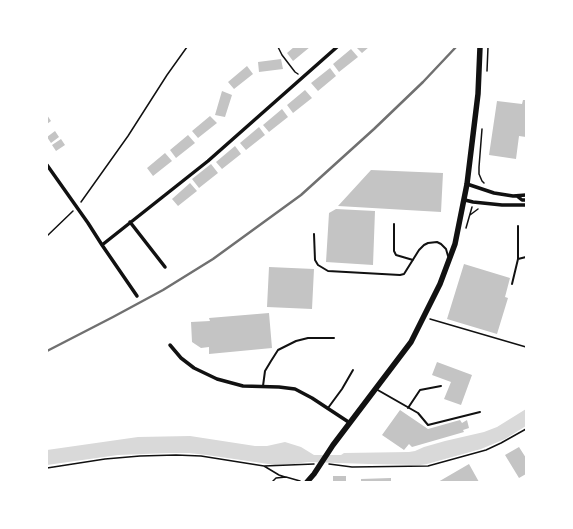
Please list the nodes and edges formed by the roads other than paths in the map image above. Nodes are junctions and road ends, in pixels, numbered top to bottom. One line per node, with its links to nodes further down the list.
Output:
1 (337, 47): 10 (street)
2 (480, 47): 4 (main road)
3 (47, 165): 14 (street)
4 (467, 184): 6 (street); 7 (main road)
5 (526, 195): 6 (street)
6 (517, 196): 8 (street)
7 (465, 200): 9 (street); 16 (main road)
8 (526, 200)
9 (526, 205)
10 (130, 222): 14 (street); 19 (street)
11 (394, 224): 18 (lane)
12 (518, 226): 17 (lane)
13 (314, 234): 18 (lane)
14 (102, 245): 21 (street)
15 (526, 257): 17 (lane)
16 (450, 259): 18 (lane); 27 (main road)
17 (518, 259): 20 (lane)
18 (413, 260)
19 (165, 267)
20 (512, 284)
21 (137, 296)
22 (334, 338): 25 (lane)
23 (170, 345): 25 (street)
24 (353, 370): 28 (lane)
25 (263, 386): 28 (street)
26 (441, 386): 29 (lane)
27 (375, 389): 29 (lane); 31 (main road)
28 (328, 408): 31 (street)
29 (408, 408): 30 (lane)
30 (480, 412)
31 (350, 423): 32 (main road)
32 (307, 482)

